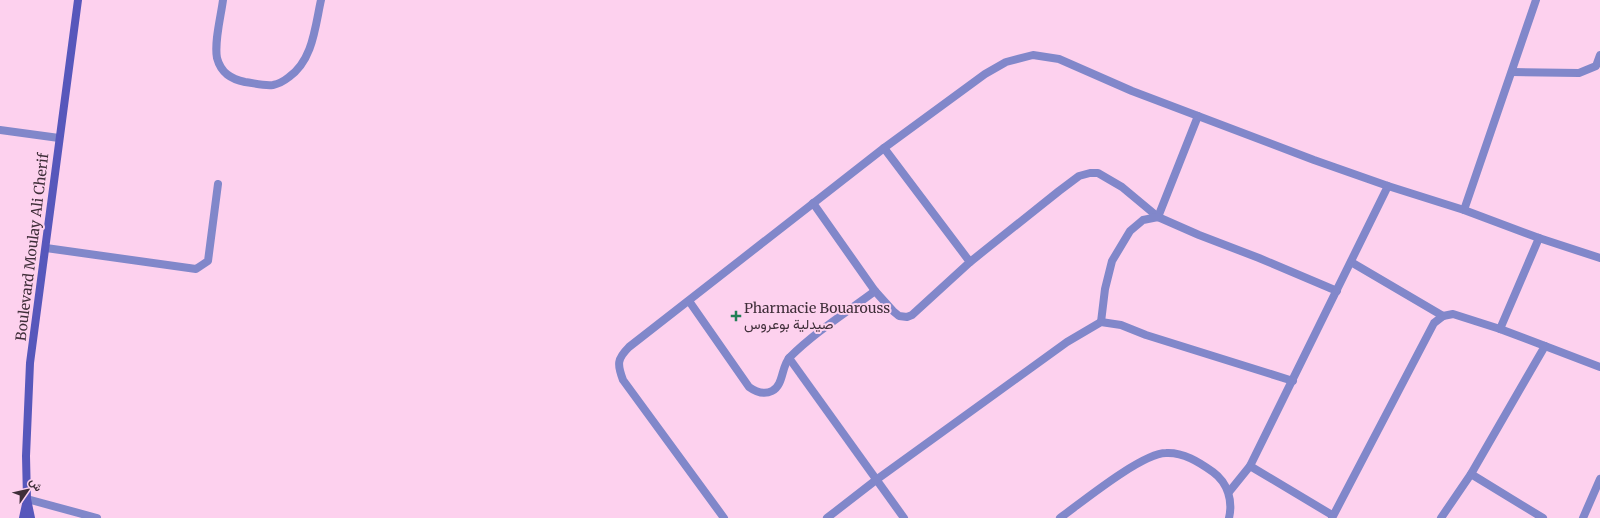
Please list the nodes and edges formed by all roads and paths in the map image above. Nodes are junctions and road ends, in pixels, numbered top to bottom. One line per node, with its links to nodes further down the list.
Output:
1 (78, 0): 9 (main road, Boulevard Moulay Ali Cherif)
2 (223, 0): 3 (street)
3 (321, 0)
4 (1536, 0): 6 (street)
5 (1600, 55): 6 (street)
6 (1512, 72): 14 (street)
7 (1198, 116): 10 (street); 12 (street); 15 (street)
8 (0, 130): 9 (street)
9 (59, 138): 17 (main road, Boulevard Moulay Ali Cherif)
10 (884, 148): 13 (street); 19 (street)
11 (218, 184): 17 (street)
12 (1388, 186): 14 (street); 20 (street)
13 (813, 203): 21 (street); 23 (street)
14 (1464, 210): 16 (street)
15 (1158, 217): 19 (street); 22 (street); 25 (street)
16 (1539, 238): 18 (street); 26 (street)
17 (46, 248): 36 (main road, Boulevard Moulay Ali Cherif)
18 (1600, 258)
19 (970, 262): 21 (street)
20 (1351, 262): 22 (street); 24 (street)
21 (875, 291): 28 (street)
22 (1337, 291): 30 (street)
23 (689, 301): 28 (street); 41 (street)
24 (1443, 316): 26 (street); 37 (street)
25 (1101, 322): 30 (street); 34 (street)
26 (1500, 329): 27 (street)
27 (1545, 346): 29 (street); 32 (street)
28 (789, 358): 34 (street)
29 (1600, 367)
30 (1293, 381): 31 (street)
31 (1250, 466): 35 (street); 37 (street)
32 (1471, 474): 46 (street); 47 (street)
33 (1600, 479): 48 (street)
34 (876, 480): 42 (street); 43 (street)
35 (1229, 492): 44 (street); 45 (street)
36 (27, 499): 38 (main road, Boulevard Moulay Ali Cherif); 39 (main road, Boulevard Moulay Ali Cherif); 40 (street)
37 (1332, 517)
38 (23, 518)
39 (31, 518)
40 (97, 518)
41 (724, 518)
42 (827, 518)
43 (904, 518)
44 (1060, 518)
45 (1229, 518)
46 (1441, 518)
47 (1543, 518)
48 (1583, 518)

